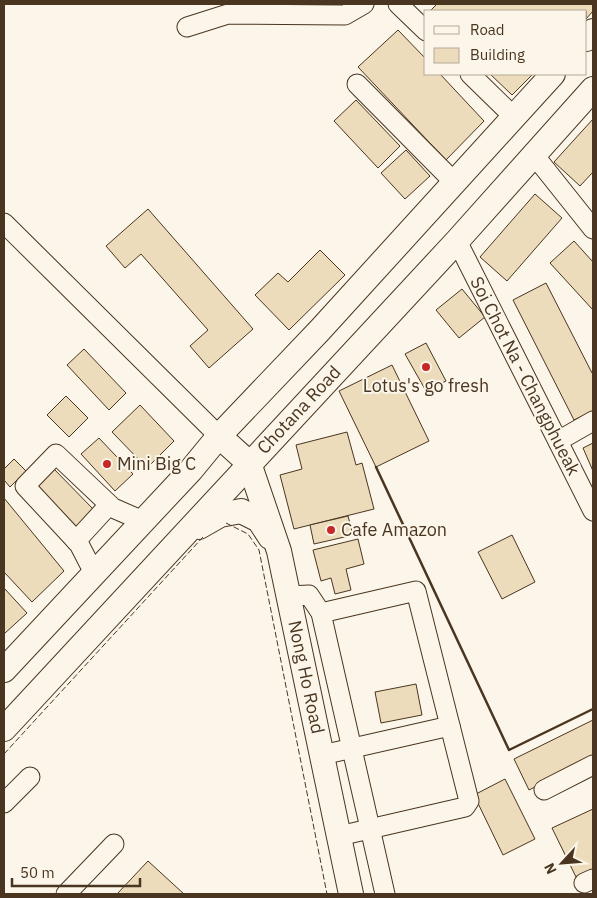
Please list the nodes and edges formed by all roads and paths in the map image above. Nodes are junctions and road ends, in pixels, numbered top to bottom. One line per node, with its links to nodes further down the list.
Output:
1 (364, 4): 3 (street)
2 (398, 4): 4 (street)
3 (188, 27)
4 (424, 29)
5 (471, 75): 9 (street)
6 (552, 75): 9 (main road)
7 (356, 84): 11 (street)
8 (593, 89): 10 (main road, Chotana Road)
9 (513, 116): 11 (main road)
10 (534, 155): 13 (street); 14 (main road, Chotana Road)
11 (454, 182): 16 (main road)
12 (4, 223): 16 (street)
13 (593, 229)
14 (457, 241): 17 (street, Soi Chot Na - Changphueak); 18 (main road, Chotana Road)
15 (593, 421): 17 (street)
16 (219, 436): 18 (main road); 21 (main road)
17 (558, 441): 20 (street, Soi Chot Na - Changphueak)
18 (250, 463): 22 (main road, Chotana Road); 24 (main road, Nong Ho Road)
19 (109, 505): 21 (street); 23 (street); 23 (street)
20 (593, 511)
21 (142, 521): 25 (main road)
22 (186, 534): 24 (main road); 30 (main road, Chotana Road)
23 (76, 541): 25 (street)
24 (279, 552): 26 (main road, Nong Ho Road)
25 (94, 573): 28 (main road)
26 (289, 596): 27 (street); 32 (main road, Nong Ho Road)
27 (321, 613): 29 (street); 31 (street)
28 (7, 659)
29 (450, 726): 31 (street); 37 (street)
30 (4, 729)
31 (352, 748): 32 (street); 37 (street)
32 (322, 755): 38 (main road, Nong Ho Road)
33 (593, 765): 35 (street)
34 (30, 777): 36 (street)
35 (544, 790)
36 (4, 803)
37 (370, 828): 38 (street); 42 (street)
38 (339, 836): 40 (main road, Nong Ho Road)
39 (114, 844): 41 (street)
40 (349, 893)
41 (66, 894)
42 (385, 894)

